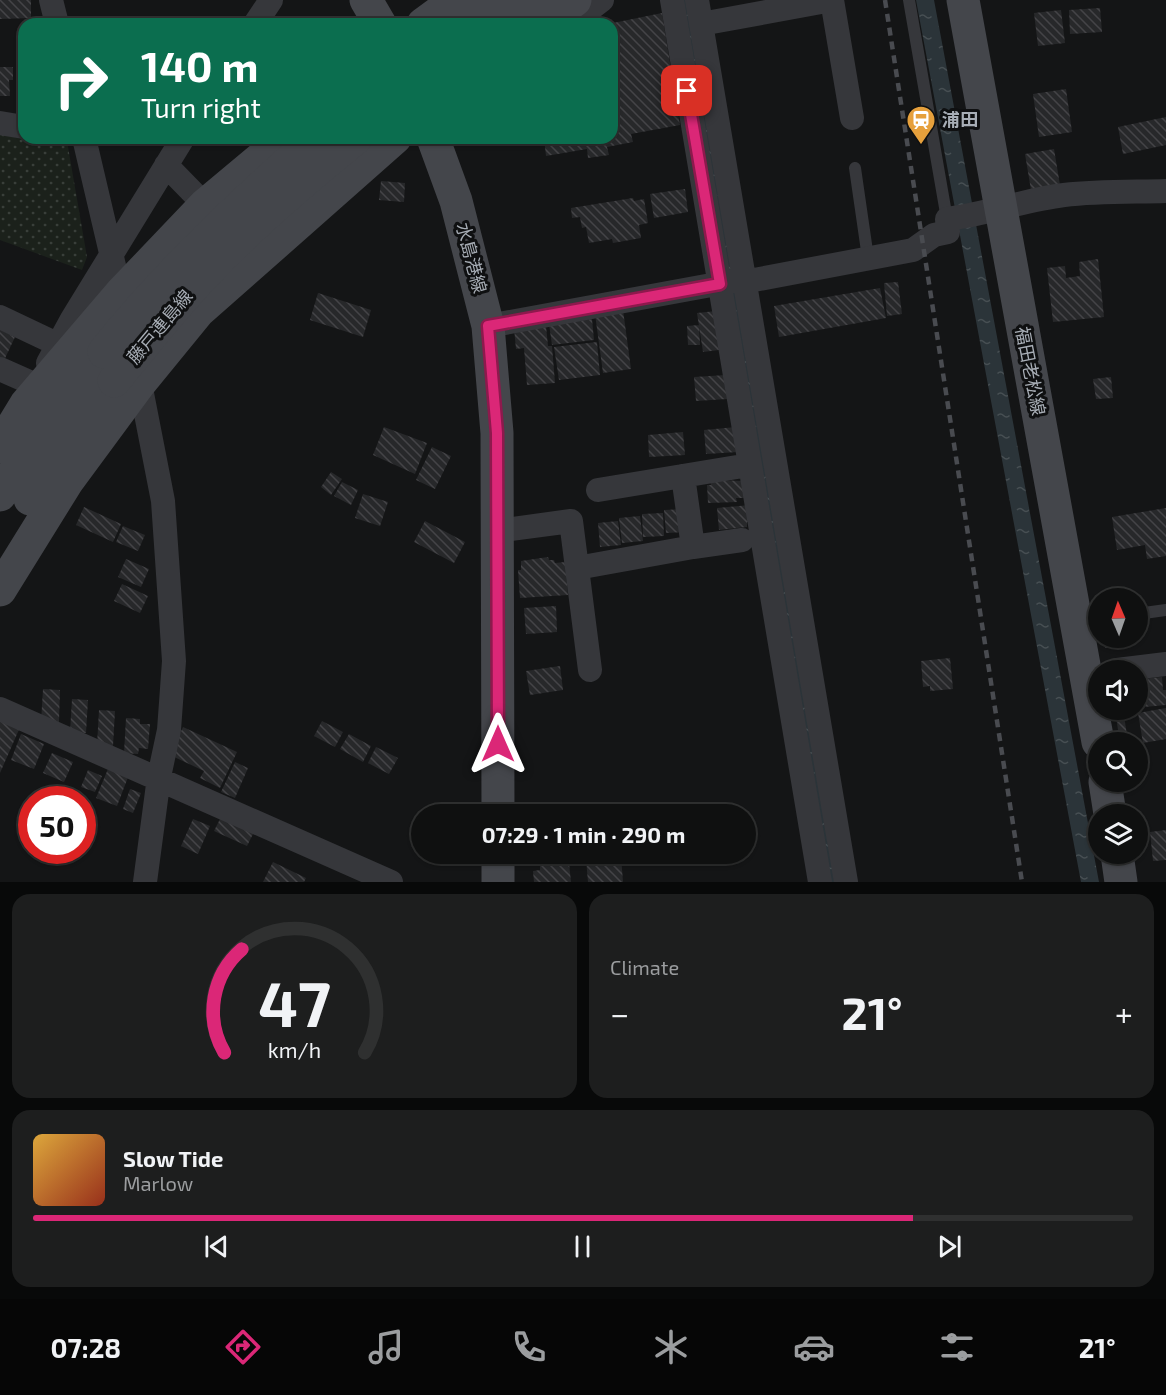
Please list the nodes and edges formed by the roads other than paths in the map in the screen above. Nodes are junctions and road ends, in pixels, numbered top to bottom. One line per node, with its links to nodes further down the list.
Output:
1 (51, 0): 14 (street)
2 (271, 0): 15 (street)
3 (366, 0): 16 (main road)
4 (440, 0): 17 (street)
5 (456, 0): 18 (main road)
6 (494, 0): 19 (main road)
7 (535, 0): 20 (main road)
8 (574, 0): 21 (main road)
9 (602, 0): 22 (street)
10 (672, 0): 42 (street)
11 (697, 0): 23 (street)
12 (909, 0): 39 (lane)
13 (963, 0): 38 (main road, 福田老松線)
14 (56, 18)
15 (259, 18)
16 (376, 18)
17 (422, 18)
18 (431, 18)
19 (470, 18)
20 (512, 18)
21 (551, 18)
22 (579, 18)
23 (701, 24): 24 (street); 42 (street)
24 (852, 118)
25 (0, 123): 26 (street)
26 (18, 126)
27 (85, 144): 40 (street)
28 (179, 144): 34 (street)
29 (278, 144): 37 (main road)
30 (308, 144): 48 (main road, 藤戸連島線, bridge)
31 (349, 144): 48 (main road, 藤戸連島線, bridge)
32 (388, 144): 48 (main road)
33 (435, 144): 45 (main road, 水島港線)
34 (166, 165): 37 (street); 40 (street)
35 (855, 168): 41 (lane)
36 (1166, 191): 38 (street)
37 (205, 205): 43 (main road)
38 (989, 212): 39 (street); 63 (main road, 福田老松線)
39 (950, 219): 41 (street)
40 (113, 255): 43 (street); 46 (street)
41 (868, 258): 42 (street)
42 (732, 281): 45 (street); 51 (street); 76 (street)
43 (120, 293): 48 (street); 49 (main road)
44 (0, 317): 46 (street)
45 (488, 326): 55 (main road, 水島港線)
46 (59, 345): 49 (street)
47 (0, 369): 49 (street)
48 (119, 372): 54 (main road, 藤戸連島線); 57 (main road, 藤戸連島線); 60 (main road); 68 (street)
49 (31, 395): 50 (main road)
50 (0, 447)
51 (749, 465): 52 (street); 75 (street)
52 (683, 476): 53 (street); 58 (street)
53 (598, 490)
54 (0, 495)
55 (497, 531): 59 (street); 69 (main road, 水島港線)
56 (741, 540): 58 (street)
57 (0, 547)
58 (693, 547): 59 (street)
59 (577, 568): 66 (street)
60 (0, 590)
61 (1166, 610): 62 (lane)
62 (1148, 612)
63 (1095, 660)
64 (1166, 664): 65 (street)
65 (1148, 666)
66 (590, 669)
67 (0, 709): 68 (street)
68 (155, 776): 72 (street); 73 (street)
69 (498, 804)
70 (498, 864): 74 (main road)
71 (1118, 864): 77 (main road)
72 (145, 882)
73 (391, 882)
74 (498, 882)
75 (820, 882)
76 (846, 882)
77 (1121, 882)

